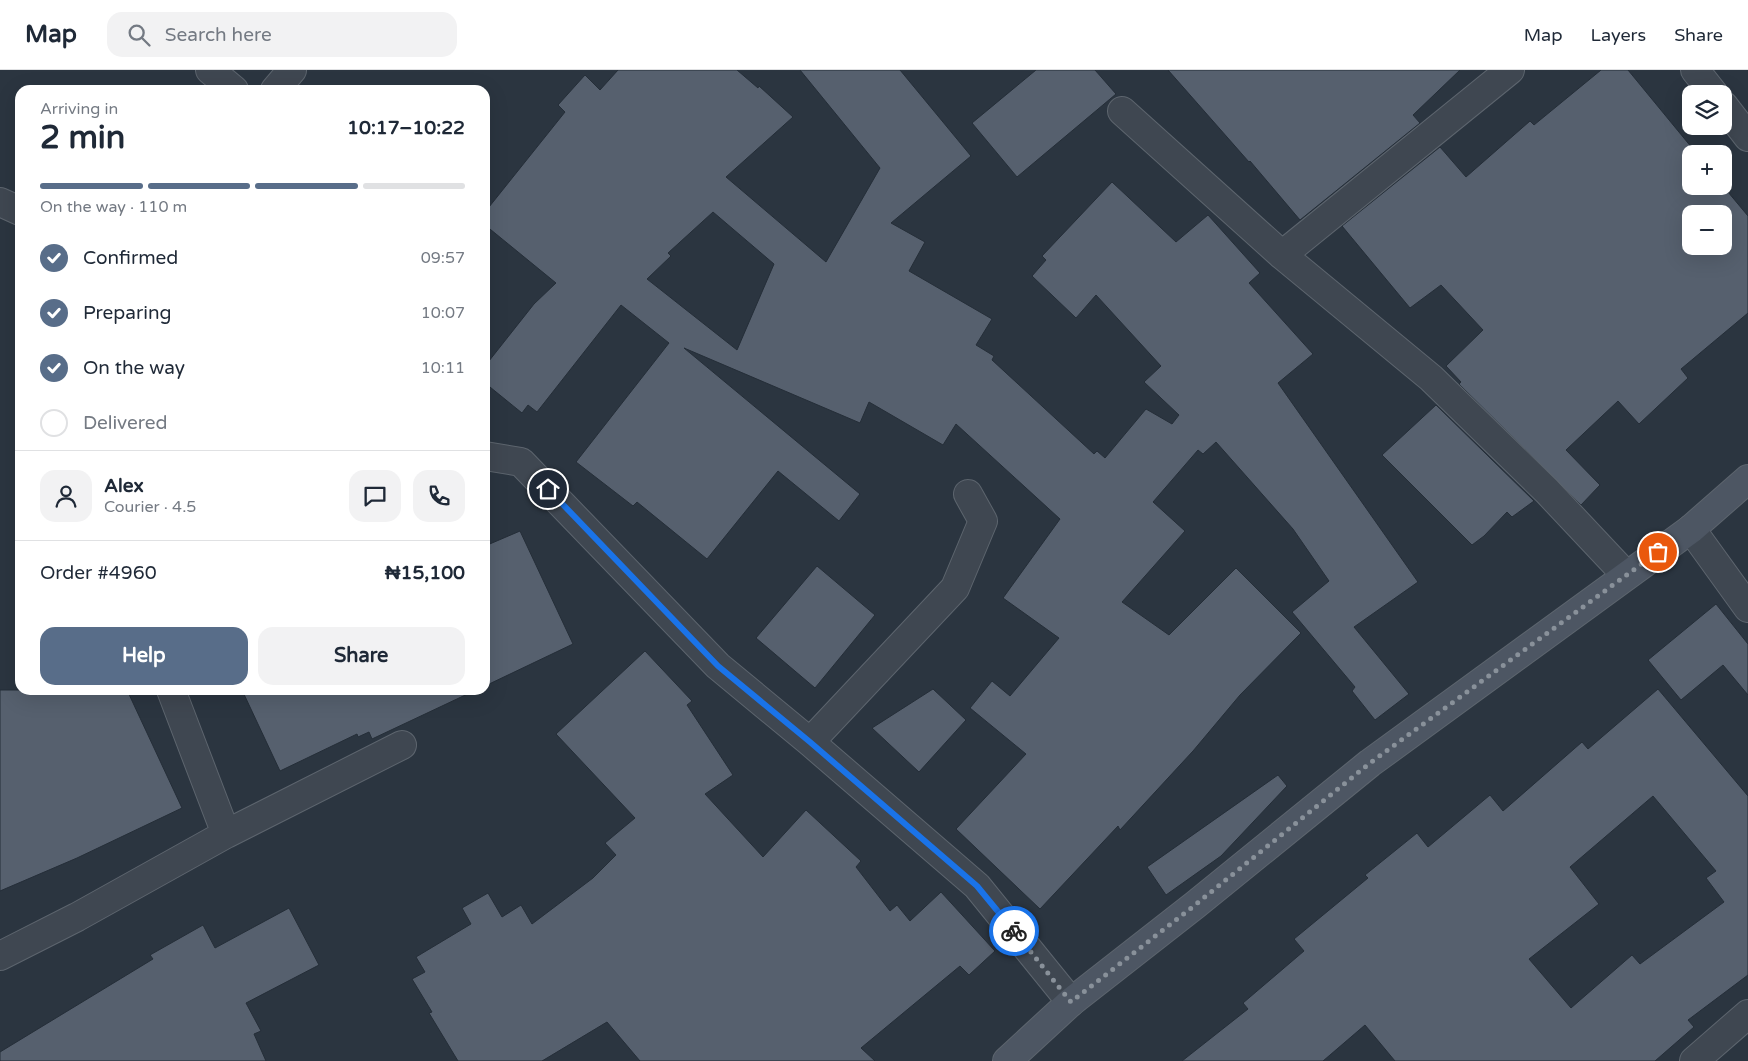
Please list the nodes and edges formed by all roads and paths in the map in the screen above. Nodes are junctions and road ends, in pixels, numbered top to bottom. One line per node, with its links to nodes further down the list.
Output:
1 (210, 70): 5 (street)
2 (292, 70): 6 (street)
3 (1510, 70): 13 (street)
4 (1695, 70): 7 (street)
5 (228, 85)
6 (279, 85)
7 (1707, 85)
8 (1122, 112): 13 (street)
9 (1732, 116): 10 (street)
10 (1748, 137)
11 (0, 202): 12 (street)
12 (15, 209)
13 (1282, 255): 18 (street)
14 (490, 457): 21 (street)
15 (1748, 480): 17 (main road)
16 (968, 494): 21 (street)
17 (1691, 529): 18 (main road); 19 (street)
18 (1626, 575): 25 (main road)
19 (1748, 608)
20 (173, 695): 23 (street)
21 (810, 742): 25 (street)
22 (402, 745): 23 (street)
23 (226, 834): 24 (street)
24 (0, 956)
25 (1071, 1002): 27 (main road)
26 (1748, 1014): 28 (street)
27 (1008, 1061)
28 (1694, 1061)

